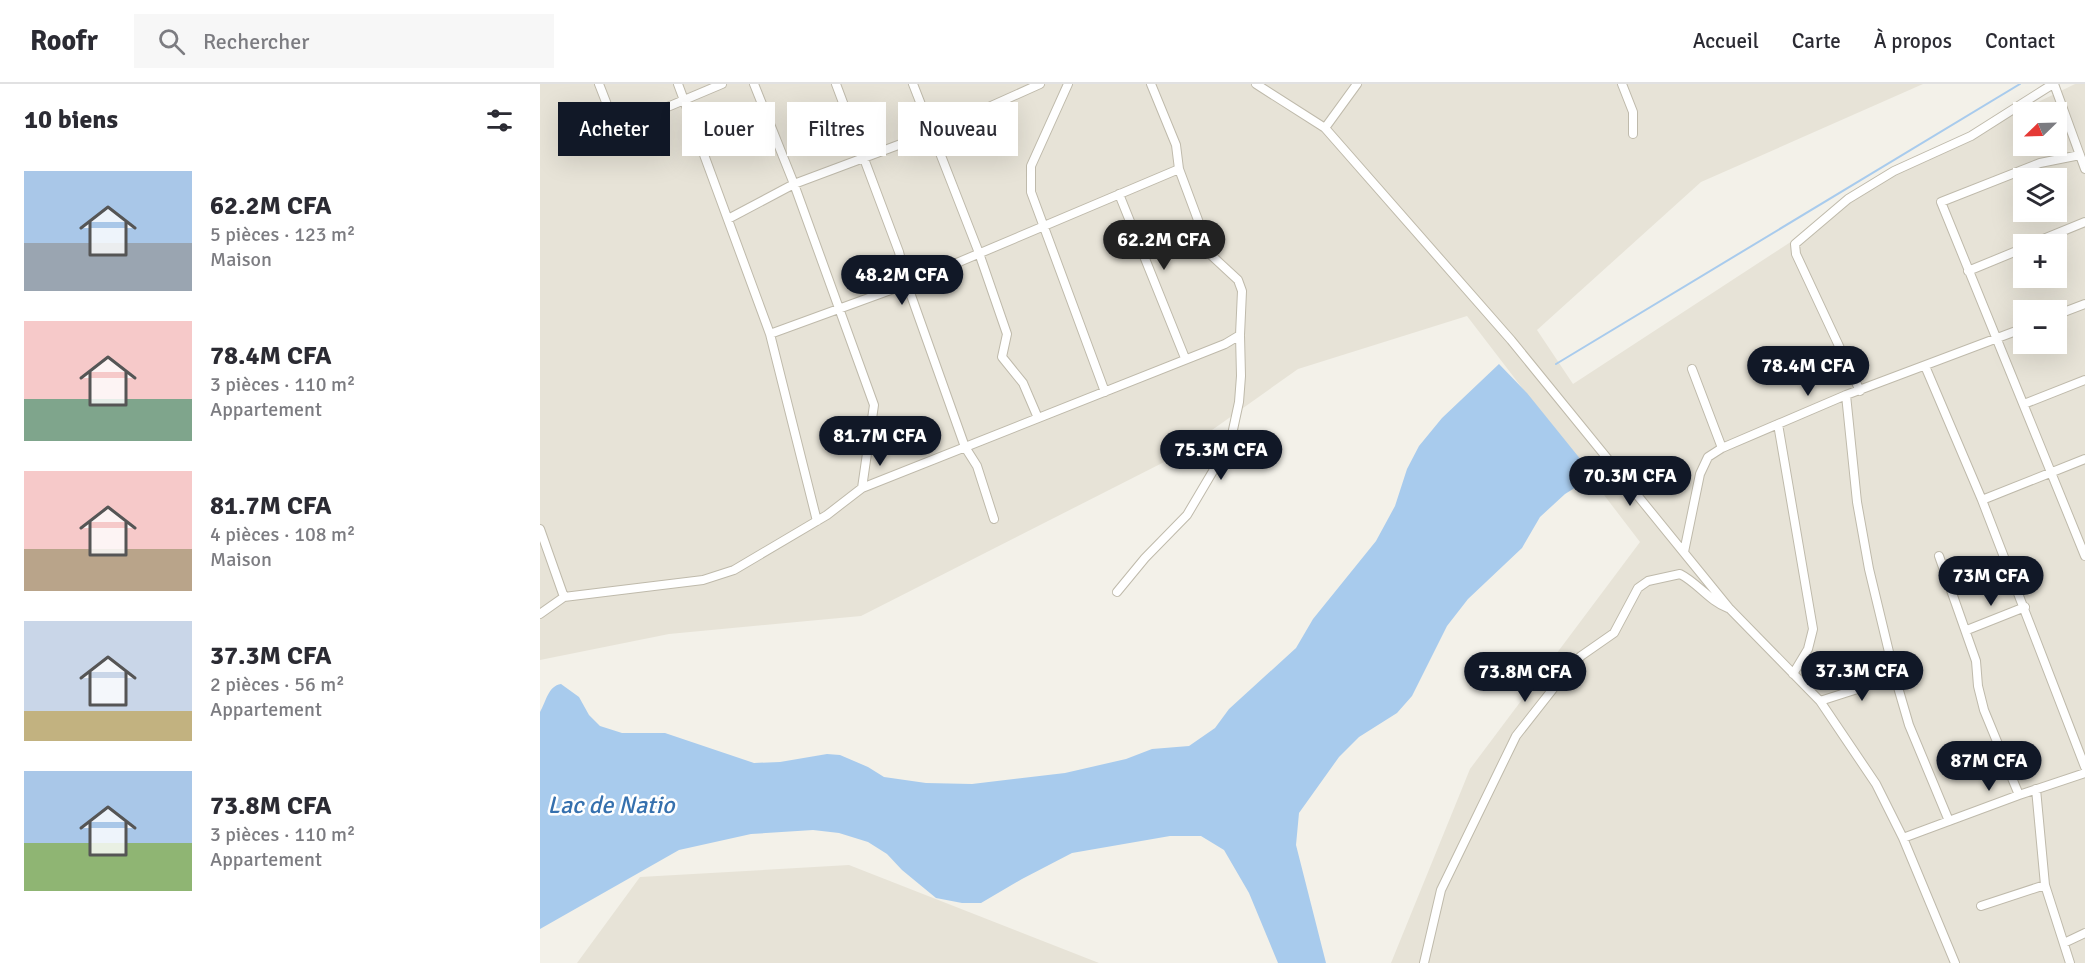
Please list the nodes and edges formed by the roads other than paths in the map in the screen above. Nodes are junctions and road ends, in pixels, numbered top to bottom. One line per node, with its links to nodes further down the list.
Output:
1 (599, 84): 14 (street)
2 (678, 84): 14 (street)
3 (722, 84): 14 (street)
4 (754, 84): 25 (street)
5 (836, 84): 22 (street)
6 (913, 84): 15 (street)
7 (1040, 84): 16 (street)
8 (1068, 84): 29 (street)
9 (1151, 84): 23 (street)
10 (1256, 84): 17 (street)
11 (1357, 84): 17 (street)
12 (1622, 84): 18 (street)
13 (2054, 84): 20 (street); 46 (street)
14 (683, 99): 27 (street)
15 (920, 102)
16 (1000, 102)
17 (1325, 128): 61 (street)
18 (1633, 134)
19 (898, 144): 22 (street)
20 (2080, 155): 24 (street); 33 (street)
21 (942, 156): 32 (street)
22 (863, 157): 25 (street); 34 (street)
23 (1179, 169): 26 (street); 40 (street)
24 (2085, 169)
25 (794, 184): 27 (street); 36 (street)
26 (1119, 194): 29 (street); 42 (street)
27 (728, 219): 39 (street)
28 (2085, 222): 30 (street)
29 (1043, 226): 32 (street); 47 (street)
30 (2056, 234)
31 (2013, 253): 33 (street)
32 (979, 254): 34 (street); 50 (street)
33 (1968, 271): 41 (street)
34 (907, 284): 36 (street); 52 (street)
35 (2085, 304): 37 (street)
36 (840, 310): 39 (street); 56 (street)
37 (2067, 311)
38 (2013, 332): 41 (street)
39 (770, 334): 59 (street)
40 (1240, 335): 42 (street); 64 (street)
41 (1996, 339): 43 (street); 49 (street)
42 (1185, 358): 47 (street)
43 (1925, 366): 46 (street); 57 (street)
44 (1692, 369): 53 (street)
45 (2085, 380): 49 (street)
46 (1860, 391): 48 (street)
47 (1105, 392): 50 (street)
48 (1846, 395): 51 (street); 71 (street)
49 (2024, 404): 55 (street)
50 (1038, 418): 52 (street)
51 (1778, 424): 53 (street); 70 (street)
52 (965, 447): 56 (street); 58 (street)
53 (1722, 448): 61 (street)
54 (2085, 459): 55 (street)
55 (2052, 471): 57 (street); 63 (street)
56 (862, 489): 59 (street)
57 (1982, 500): 66 (street)
58 (994, 519)
59 (817, 521): 65 (street)
60 (540, 529): 65 (street)
61 (1684, 552): 67 (street)
62 (1939, 556): 69 (street)
63 (2085, 556)
64 (1117, 592)
65 (564, 597): 68 (street)
66 (2025, 607): 69 (street); 73 (street)
67 (1729, 608): 70 (street); 83 (street)
68 (540, 614)
69 (1967, 630): 76 (street)
70 (1793, 674): 72 (street)
71 (1895, 677): 72 (street); 77 (street)
72 (1820, 701): 78 (street)
73 (2085, 767)
74 (2085, 773): 75 (street)
75 (2036, 789): 76 (street); 79 (street)
76 (2019, 795): 77 (street)
77 (1949, 821): 78 (street)
78 (1903, 838): 84 (street)
79 (2045, 885): 80 (street); 82 (street)
80 (1981, 906)
81 (2085, 933): 82 (street)
82 (2064, 944): 85 (street)
83 (1424, 963)
84 (1955, 963)
85 (2070, 963)

